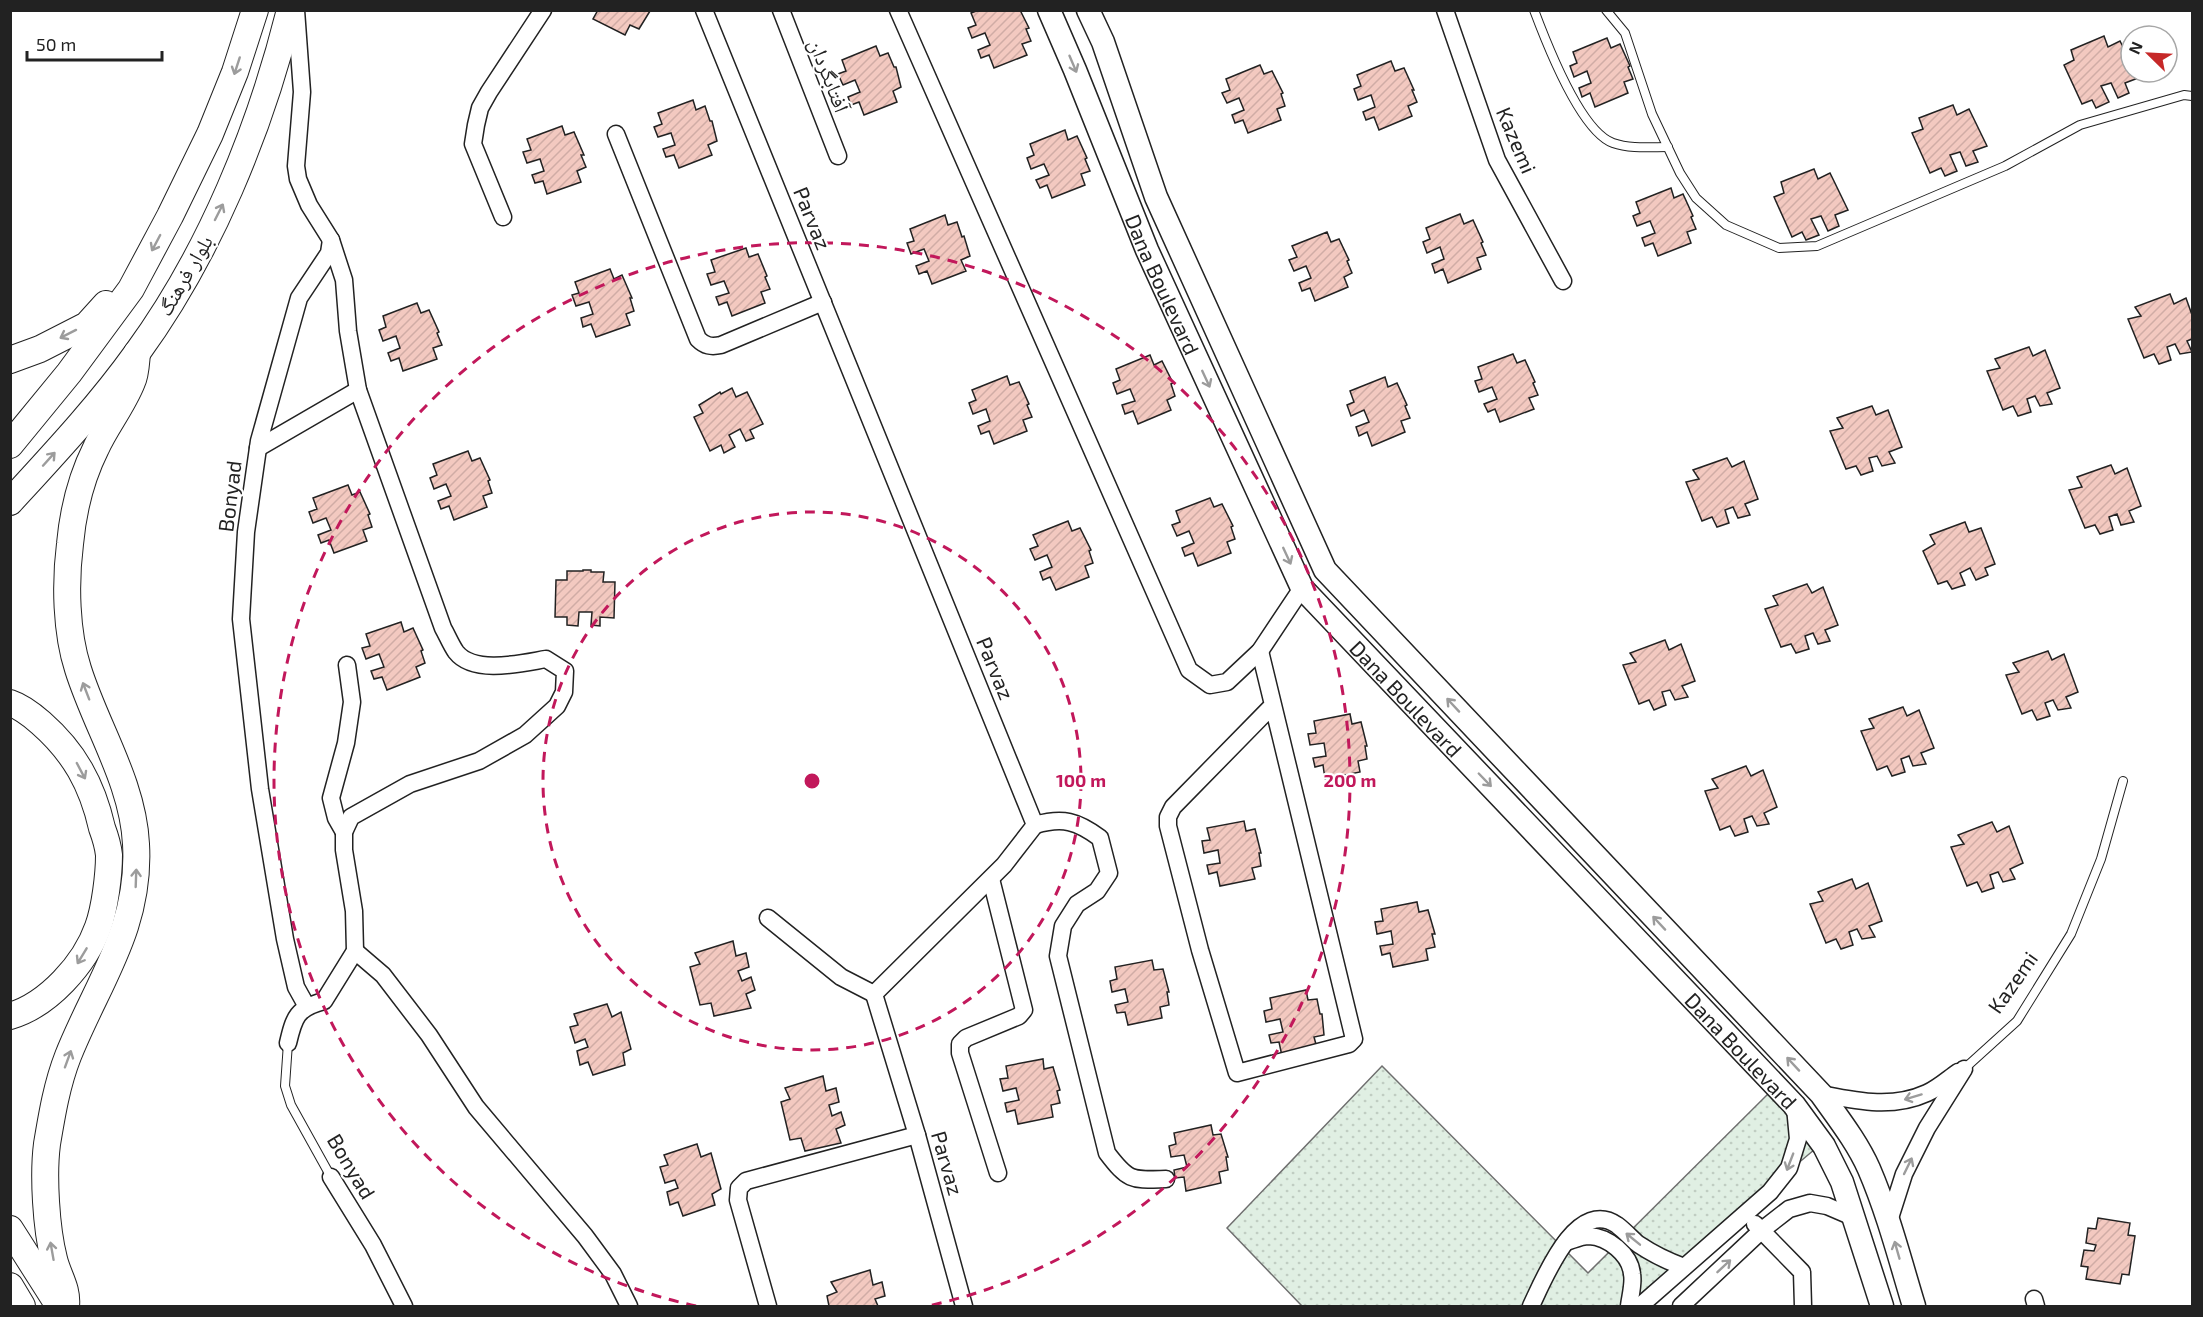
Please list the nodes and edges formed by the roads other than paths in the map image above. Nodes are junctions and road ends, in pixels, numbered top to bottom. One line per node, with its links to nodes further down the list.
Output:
1 (255, 10): 20 (main road, بلوار فرهنگ, one-way to 20)
2 (290, 10): 22 (main road, بلوار فرهنگ, one-way to 2)
3 (296, 10): 18 (street)
4 (543, 10): 17 (street)
5 (704, 10): 21 (street, Parvaz)
6 (781, 10): 16 (street, آفتابگردان)
7 (897, 10): 29 (street)
8 (1049, 10): 28 (street, Dana Boulevard, one-way to 28)
9 (1088, 10): 44 (street, Dana Boulevard, one-way to 9)
10 (1445, 10): 19 (street, Kazemi)
11 (1534, 10): 15 (lane)
12 (1606, 10): 15 (lane)
13 (2193, 96): 15 (lane)
14 (616, 134): 21 (street)
15 (1668, 147)
16 (838, 156)
17 (503, 217)
18 (332, 240): 24 (street); 26 (street, Bonyad)
19 (1563, 282)
20 (131, 289): 23 (main road, one-way to 23); 25 (main road, بلوار فرهنگ)
21 (823, 302): 34 (street, Parvaz)
22 (137, 353): 27 (main road, بلوار فرهنگ, one-way to 22); 60 (main road, one-way to 22)
23 (10, 360)
24 (358, 390): 26 (street); 35 (street)
25 (10, 445)
26 (258, 448): 40 (street, Bonyad)
27 (10, 502)
28 (1302, 588): 29 (street); 45 (street, Dana Boulevard, one-way to 45)
29 (1260, 651): 32 (street)
30 (347, 665): 35 (street)
31 (10, 703): 41 (main road, one-way to 41)
32 (1273, 705): 32 (street)
33 (2123, 780): 43 (lane, Kazemi)
34 (1035, 825): 36 (street); 49 (street)
35 (344, 832): 38 (street)
36 (991, 879): 39 (street); 47 (street)
37 (768, 918): 39 (street)
38 (355, 951): 40 (street); 62 (street)
39 (874, 994): 46 (street, Parvaz)
40 (306, 1005): 42 (street)
41 (10, 1016)
42 (288, 1042): 48 (lane, Bonyad)
43 (1964, 1069): 44 (street, one-way to 44); 52 (street, Kazemi, one-way to 43)
44 (1821, 1094): 52 (street, Dana Boulevard)
45 (1794, 1105): 50 (street, one-way to 50); 51 (street, Dana Boulevard)
46 (916, 1135): 63 (street); 64 (street, Parvaz)
47 (998, 1173)
48 (331, 1177): 61 (street, Bonyad)
49 (1166, 1179)
50 (1744, 1215): 54 (street); 56 (street)
51 (1855, 1218): 54 (street); 70 (street, Dana Boulevard)
52 (1889, 1221): 71 (street, Dana Boulevard, one-way to 52)
53 (10, 1229): 59 (main road)
54 (1762, 1230): 68 (street, one-way to 54); 69 (street)
55 (1565, 1243): 56 (street, one-way to 55); 65 (street); 66 (street)
56 (1684, 1267): 67 (street)
57 (10, 1287): 58 (main road)
58 (22, 1306)
59 (59, 1306)
60 (66, 1306)
61 (405, 1306)
62 (629, 1306)
63 (768, 1306)
64 (964, 1306)
65 (1530, 1306)
66 (1629, 1306)
67 (1640, 1306)
68 (1681, 1306)
69 (1803, 1306)
70 (1882, 1306)
71 (1914, 1306)

